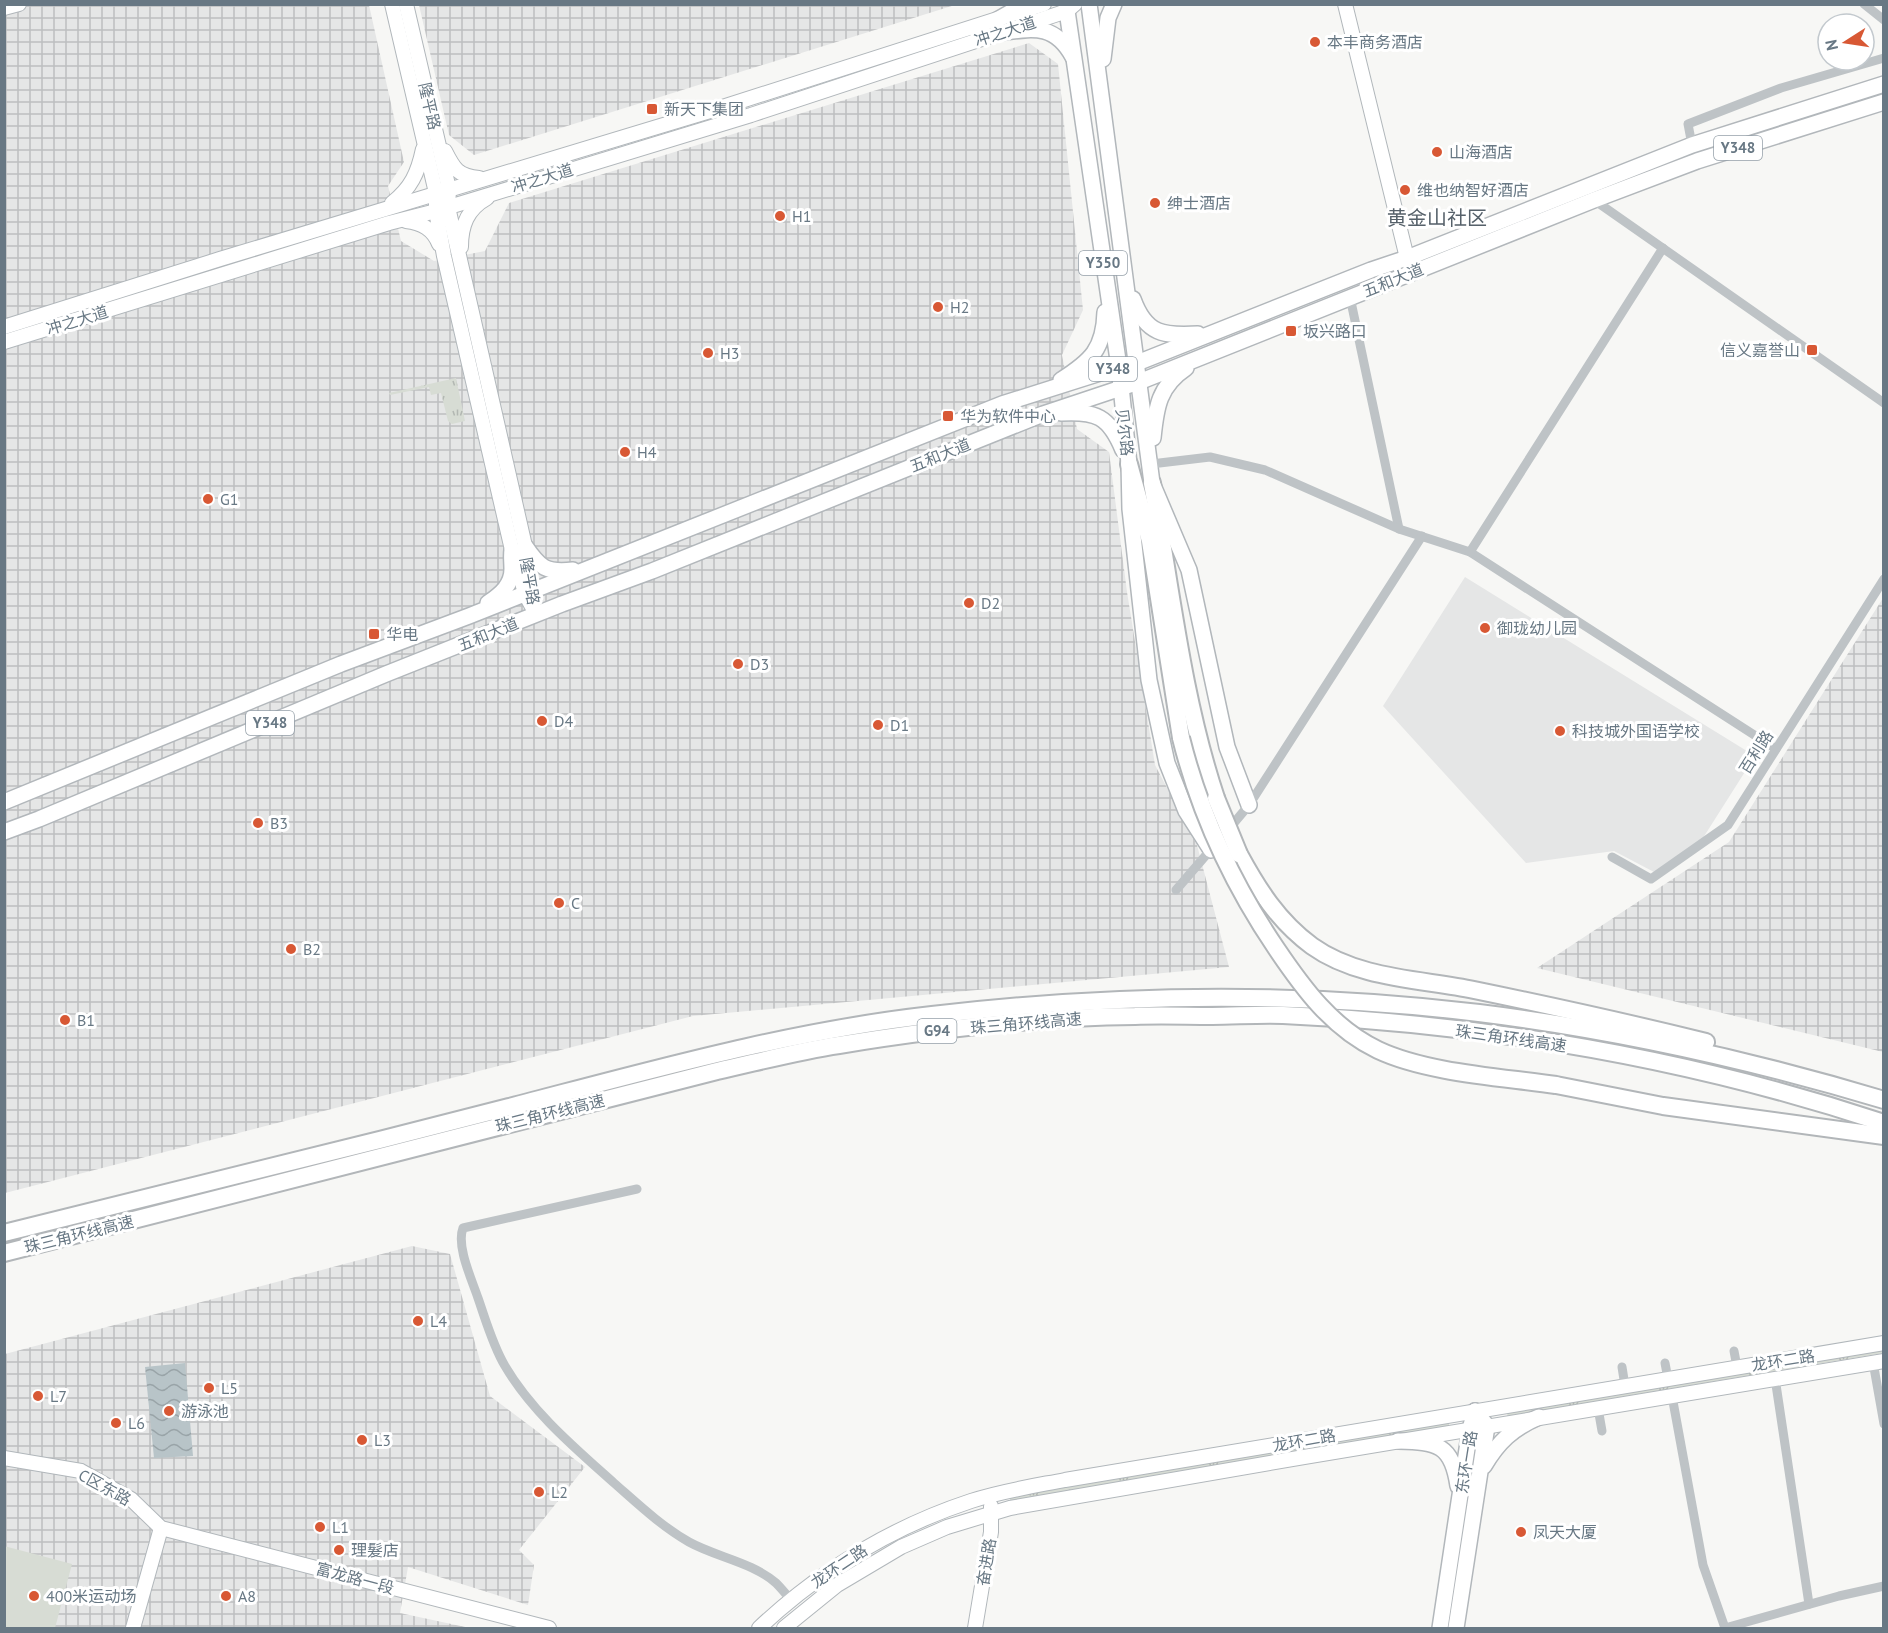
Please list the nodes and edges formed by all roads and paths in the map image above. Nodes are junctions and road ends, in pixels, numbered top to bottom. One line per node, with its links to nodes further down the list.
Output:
1 (19, 4): 11 (main road)
2 (392, 4): 20 (main road, 隆平路)
3 (406, 4): 19 (main road, 隆平路)
4 (1025, 4): 13 (main road)
5 (1044, 4): 13 (main road, 冲之大道)
6 (1089, 4): 17 (main road, 贝尔路 / Y350)
7 (1114, 4): 17 (main road)
8 (1345, 4): 31 (main road)
9 (1864, 4): 12 (street)
10 (1070, 7): 13 (main road, 冲之大道); 15 (main road, 贝尔路 / Y350)
11 (4, 8)
12 (1884, 20)
13 (998, 27): 15 (main road); 22 (main road, 冲之大道); 23 (main road, 冲之大道)
14 (1884, 58): 21 (street)
15 (1076, 63): 33 (main road, 贝尔路 / Y350)
16 (1884, 84): 21 (main road, 五和大道 / Y348)
17 (1101, 85): 34 (main road, 贝尔路 / Y350)
18 (1884, 102): 25 (main road, 五和大道 / Y348)
19 (436, 136): 22 (main road); 24 (main road, 隆平路)
20 (425, 145): 24 (main road, 隆平路); 26 (main road)
21 (1692, 145): 31 (main road, 五和大道 / Y348)
22 (499, 174): 24 (main road, 冲之大道)
23 (505, 189): 27 (main road, 冲之大道); 32 (main road)
24 (442, 191): 26 (main road, 冲之大道); 27 (main road, 隆平路)
25 (1594, 200): 29 (street); 35 (main road, 五和大道 / Y348)
26 (386, 208): 36 (main road, 冲之大道)
27 (442, 209): 28 (main road, 冲之大道); 30 (main road, 隆平路); 32 (main road, 隆平路)
28 (389, 222): 30 (main road); 38 (main road, 冲之大道)
29 (1663, 248): 45 (street); 53 (street)
30 (444, 256): 52 (main road, 隆平路)
31 (1407, 258): 37 (main road, 五和大道 / Y348)
32 (460, 264): 52 (main road, 隆平路)
33 (1105, 276): 41 (main road, 贝尔路 / Y350); 44 (main road)
34 (1126, 278): 37 (main road); 40 (main road, 贝尔路 / Y350)
35 (1350, 297): 39 (main road, 五和大道 / Y348); 50 (street)
36 (4, 327)
37 (1210, 334): 40 (main road, 五和大道 / Y348)
38 (4, 342)
39 (1207, 354): 42 (main road, 五和大道 / Y348); 48 (main road)
40 (1137, 363): 41 (main road, 五和大道 / Y348); 42 (main road, 贝尔路 / Y350)
41 (1119, 367): 43 (main road, 贝尔路 / Y350); 44 (main road, 五和大道 / Y348)
42 (1139, 382): 43 (main road, 五和大道 / Y348); 48 (main road, 贝尔路 / Y350)
43 (1119, 388): 46 (main road, 五和大道 / Y348); 47 (main road, 贝尔路 / Y350)
44 (1045, 390): 54 (main road, 五和大道 / Y348)
45 (1884, 403)
46 (1043, 414): 47 (main road); 57 (main road, 五和大道 / Y348)
47 (1129, 464): 63 (main road, 贝尔路 / Y350); 68 (highway, bridge)
48 (1151, 464): 49 (main road, 贝尔路 / Y350); 50 (street)
49 (1152, 483): 61 (main road, 贝尔路 / Y350); 66 (highway, bridge)
50 (1399, 529): 51 (street)
51 (1422, 537): 53 (street); 61 (street)
52 (519, 548): 54 (main road); 56 (main road, 隆平路); 58 (main road)
53 (1470, 552): 59 (street)
54 (588, 568): 56 (main road, 五和大道 / Y348)
55 (1884, 579): 59 (street, 百利路)
56 (529, 592): 57 (main road, 隆平路); 58 (main road, 五和大道 / Y348)
57 (536, 614): 62 (main road, 五和大道 / Y348)
58 (469, 616): 60 (main road, 五和大道 / Y348)
59 (1776, 749): 64 (street, 百利路)
60 (4, 802)
61 (1249, 805): 63 (street)
62 (4, 832)
63 (1211, 850): 65 (street)
64 (1612, 857)
65 (1176, 890)
66 (1884, 1100): 70 (highway, 珠三角环线高速 / G94)
67 (1884, 1123): 71 (highway, 珠三角环线高速 / G94)
68 (1884, 1136)
69 (637, 1189): 97 (street)
70 (4, 1233)
71 (4, 1253)
72 (1884, 1343): 77 (main road, 龙环二路)
73 (1734, 1351): 77 (street)
74 (1878, 1362): 78 (main road, 龙环二路); 85 (street)
75 (1665, 1363): 79 (street)
76 (1622, 1367): 80 (street)
77 (1737, 1367): 79 (main road, 龙环二路)
78 (1774, 1378): 81 (main road, 龙环二路); 98 (street)
79 (1668, 1379): 80 (main road, 龙环二路)
80 (1625, 1386): 83 (main road, 龙环二路)
81 (1672, 1396): 82 (main road, 龙环二路); 99 (street)
82 (1598, 1408): 84 (main road, 龙环二路); 88 (street)
83 (1475, 1411): 86 (main road, 东环一路); 87 (main road, 东环一路); 92 (main road, 龙环二路)
84 (1539, 1418): 86 (main road, 龙环二路); 91 (main road)
85 (1884, 1424)
86 (1487, 1426): 87 (main road, 龙环二路); 91 (main road, 东环一路)
87 (1470, 1429): 89 (main road, 龙环二路); 93 (main road, 东环一路)
88 (1602, 1431)
89 (1398, 1441): 93 (main road); 94 (main road, 龙环二路)
90 (4, 1458): 95 (main road, C区东路)
91 (1478, 1480): 106 (main road, 东环一路)
92 (989, 1496): 94 (main road, 奋进路); 97 (main road, 龙环二路)
93 (1459, 1503): 105 (main road, 东环一路)
94 (993, 1513): 103 (main road, 龙环二路); 104 (main road, 奋进路)
95 (161, 1528): 100 (main road); 101 (main road, 富龙路一段)
96 (1884, 1586): 98 (street)
97 (790, 1600): 102 (main road, 龙环二路)
98 (1809, 1604): 99 (street)
99 (1725, 1628)
100 (133, 1629)
101 (549, 1629)
102 (759, 1629)
103 (784, 1629)
104 (975, 1629)
105 (1440, 1629)
106 (1456, 1629)

